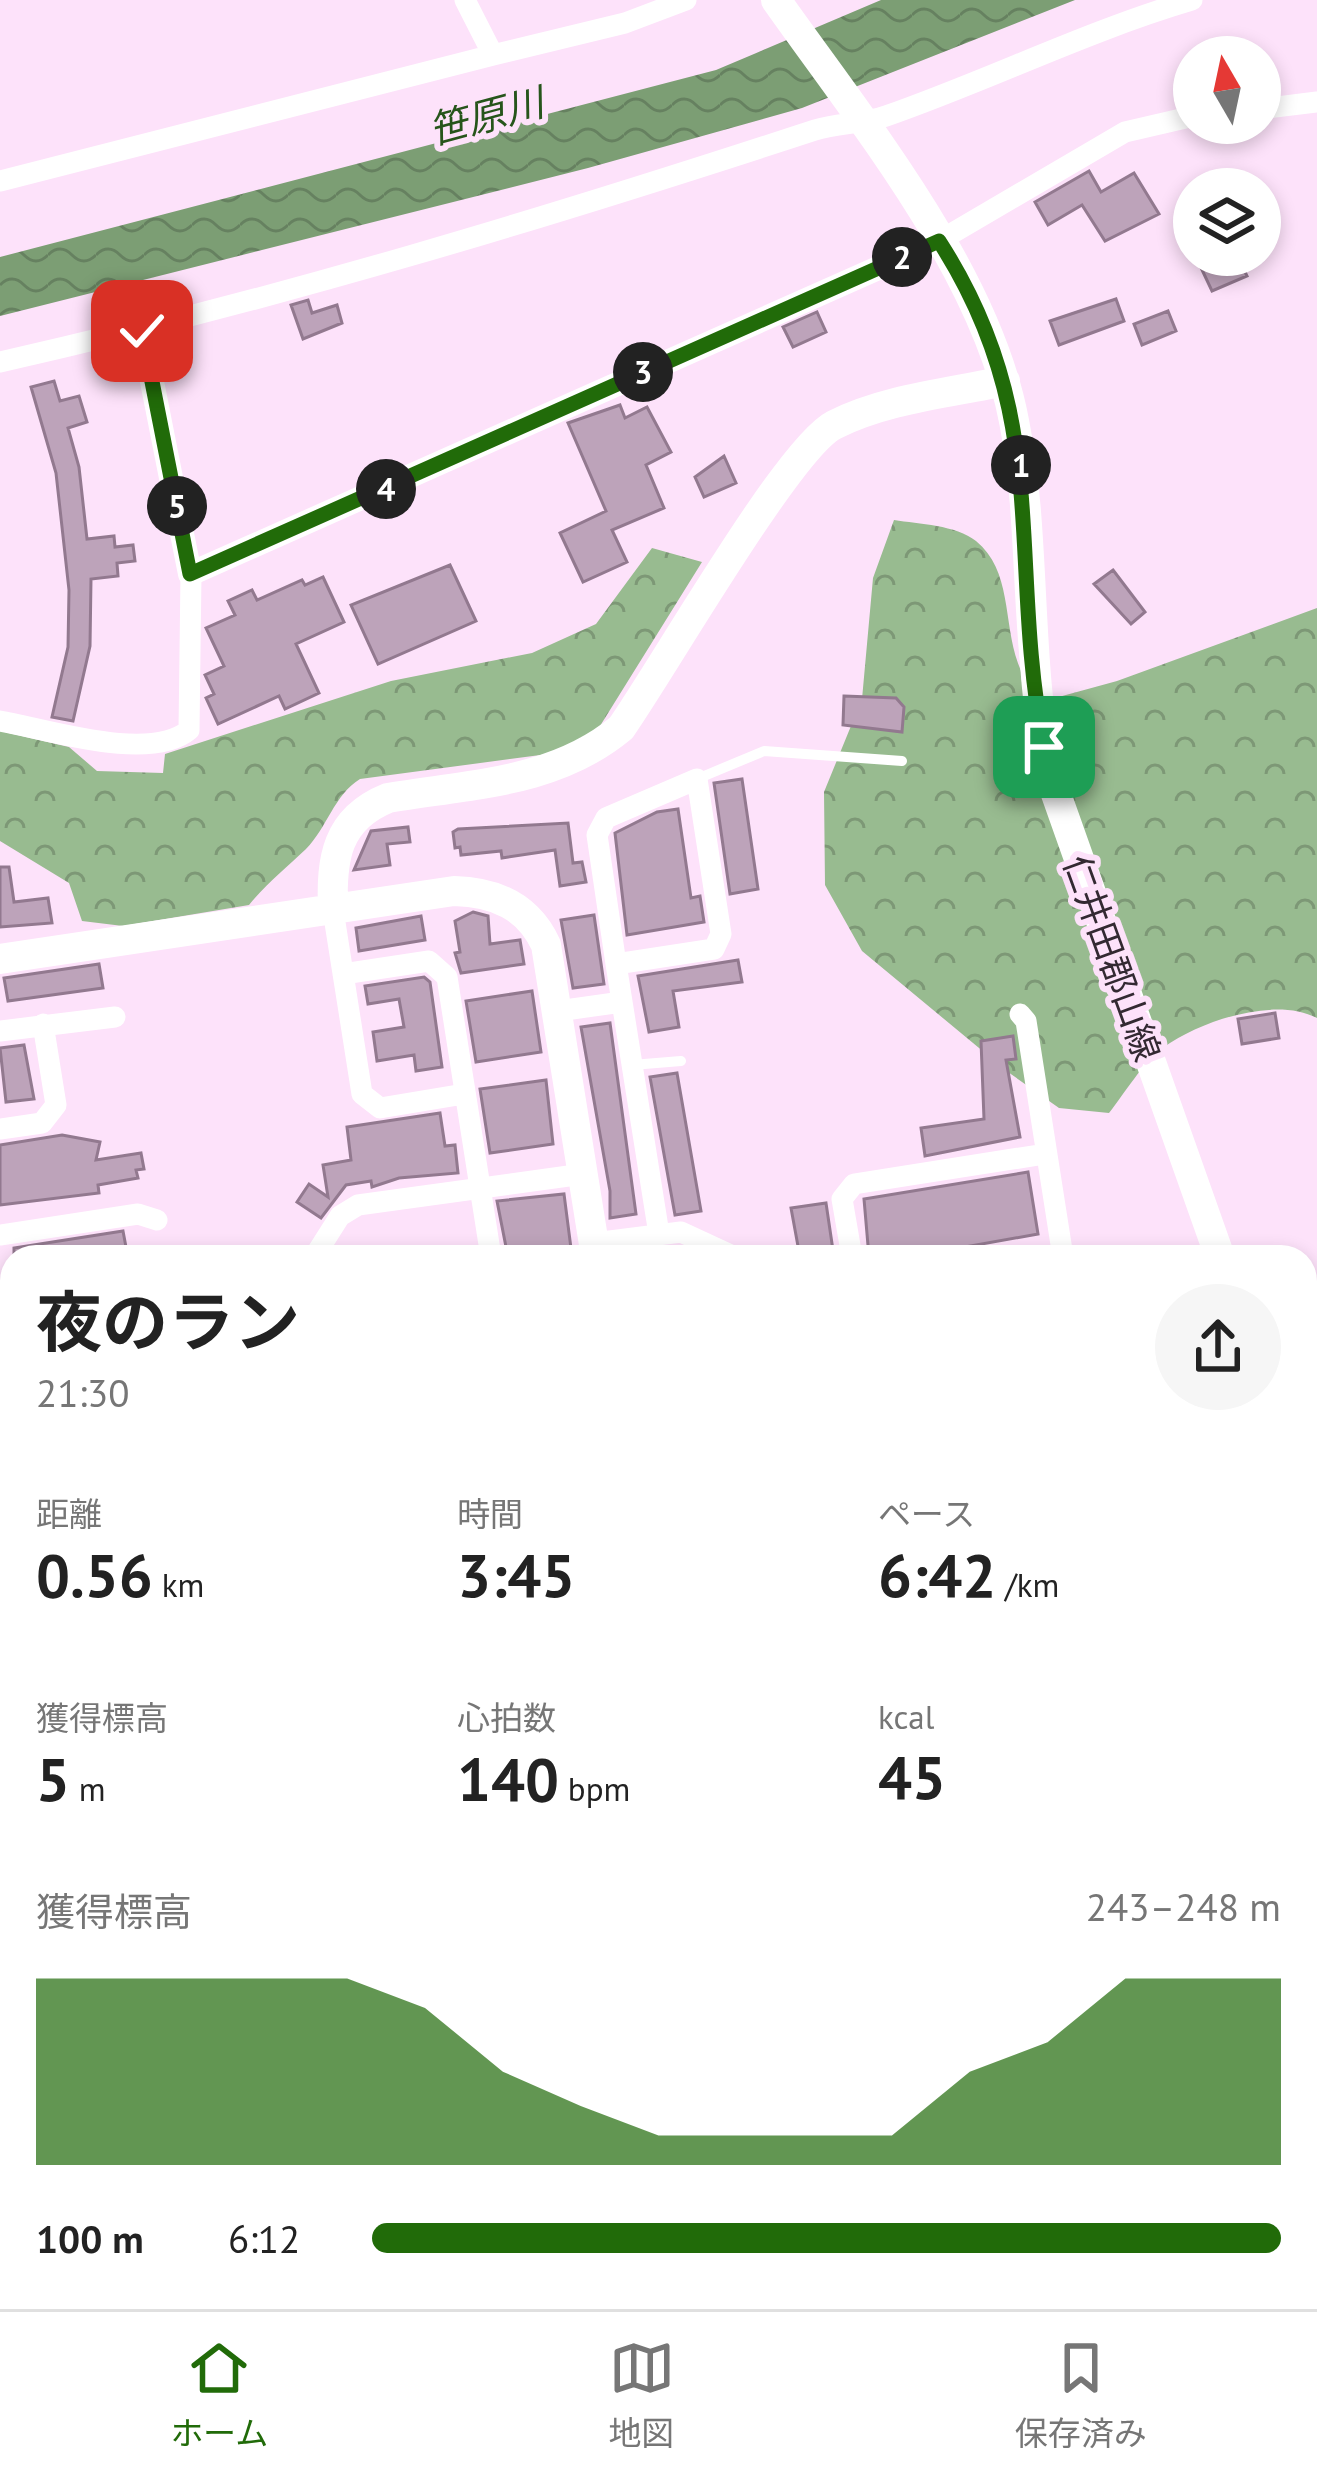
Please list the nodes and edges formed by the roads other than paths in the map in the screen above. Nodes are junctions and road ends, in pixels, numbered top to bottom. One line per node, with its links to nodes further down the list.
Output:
1 (465, 0): 5 (street)
2 (686, 0): 5 (street)
3 (776, 0): 8 (street, 仁井田郡山線)
4 (1192, 0): 8 (street)
5 (493, 56): 10 (street)
6 (1317, 102): 7 (street)
7 (1281, 106)
8 (858, 117): 11 (street, 仁井田郡山線); 12 (street)
9 (1173, 121): 11 (street)
10 (0, 181)
11 (939, 241): 14 (street, 仁井田郡山線); 15 (street)
12 (142, 331): 13 (street); 15 (street)
13 (0, 362)
14 (1005, 381): 19 (street); 46 (street, 仁井田郡山線)
15 (190, 574): 16 (street)
16 (0, 721)
17 (902, 761): 18 (lane)
18 (697, 779): 21 (street); 21 (street)
19 (333, 910): 20 (street); 22 (street); 24 (street)
20 (0, 959)
21 (616, 964): 23 (street)
22 (343, 974): 31 (street); 31 (street)
23 (622, 1002): 24 (street); 30 (street)
24 (558, 1012): 34 (street)
25 (1020, 1014): 33 (street)
26 (115, 1016): 27 (street)
27 (43, 1024): 28 (street); 32 (street)
28 (0, 1031)
29 (681, 1061): 30 (lane)
30 (632, 1065): 37 (street)
31 (464, 1094): 35 (street)
32 (0, 1129)
33 (1045, 1154): 44 (street); 45 (street)
34 (583, 1174): 35 (street); 41 (street)
35 (481, 1190): 39 (street); 40 (street)
36 (157, 1220): 38 (street)
37 (658, 1234): 42 (street); 43 (street)
38 (0, 1235)
39 (322, 1245)
40 (489, 1245)
41 (594, 1245)
42 (615, 1245)
43 (710, 1245)
44 (850, 1245)
45 (1060, 1245)
46 (1216, 1245)

